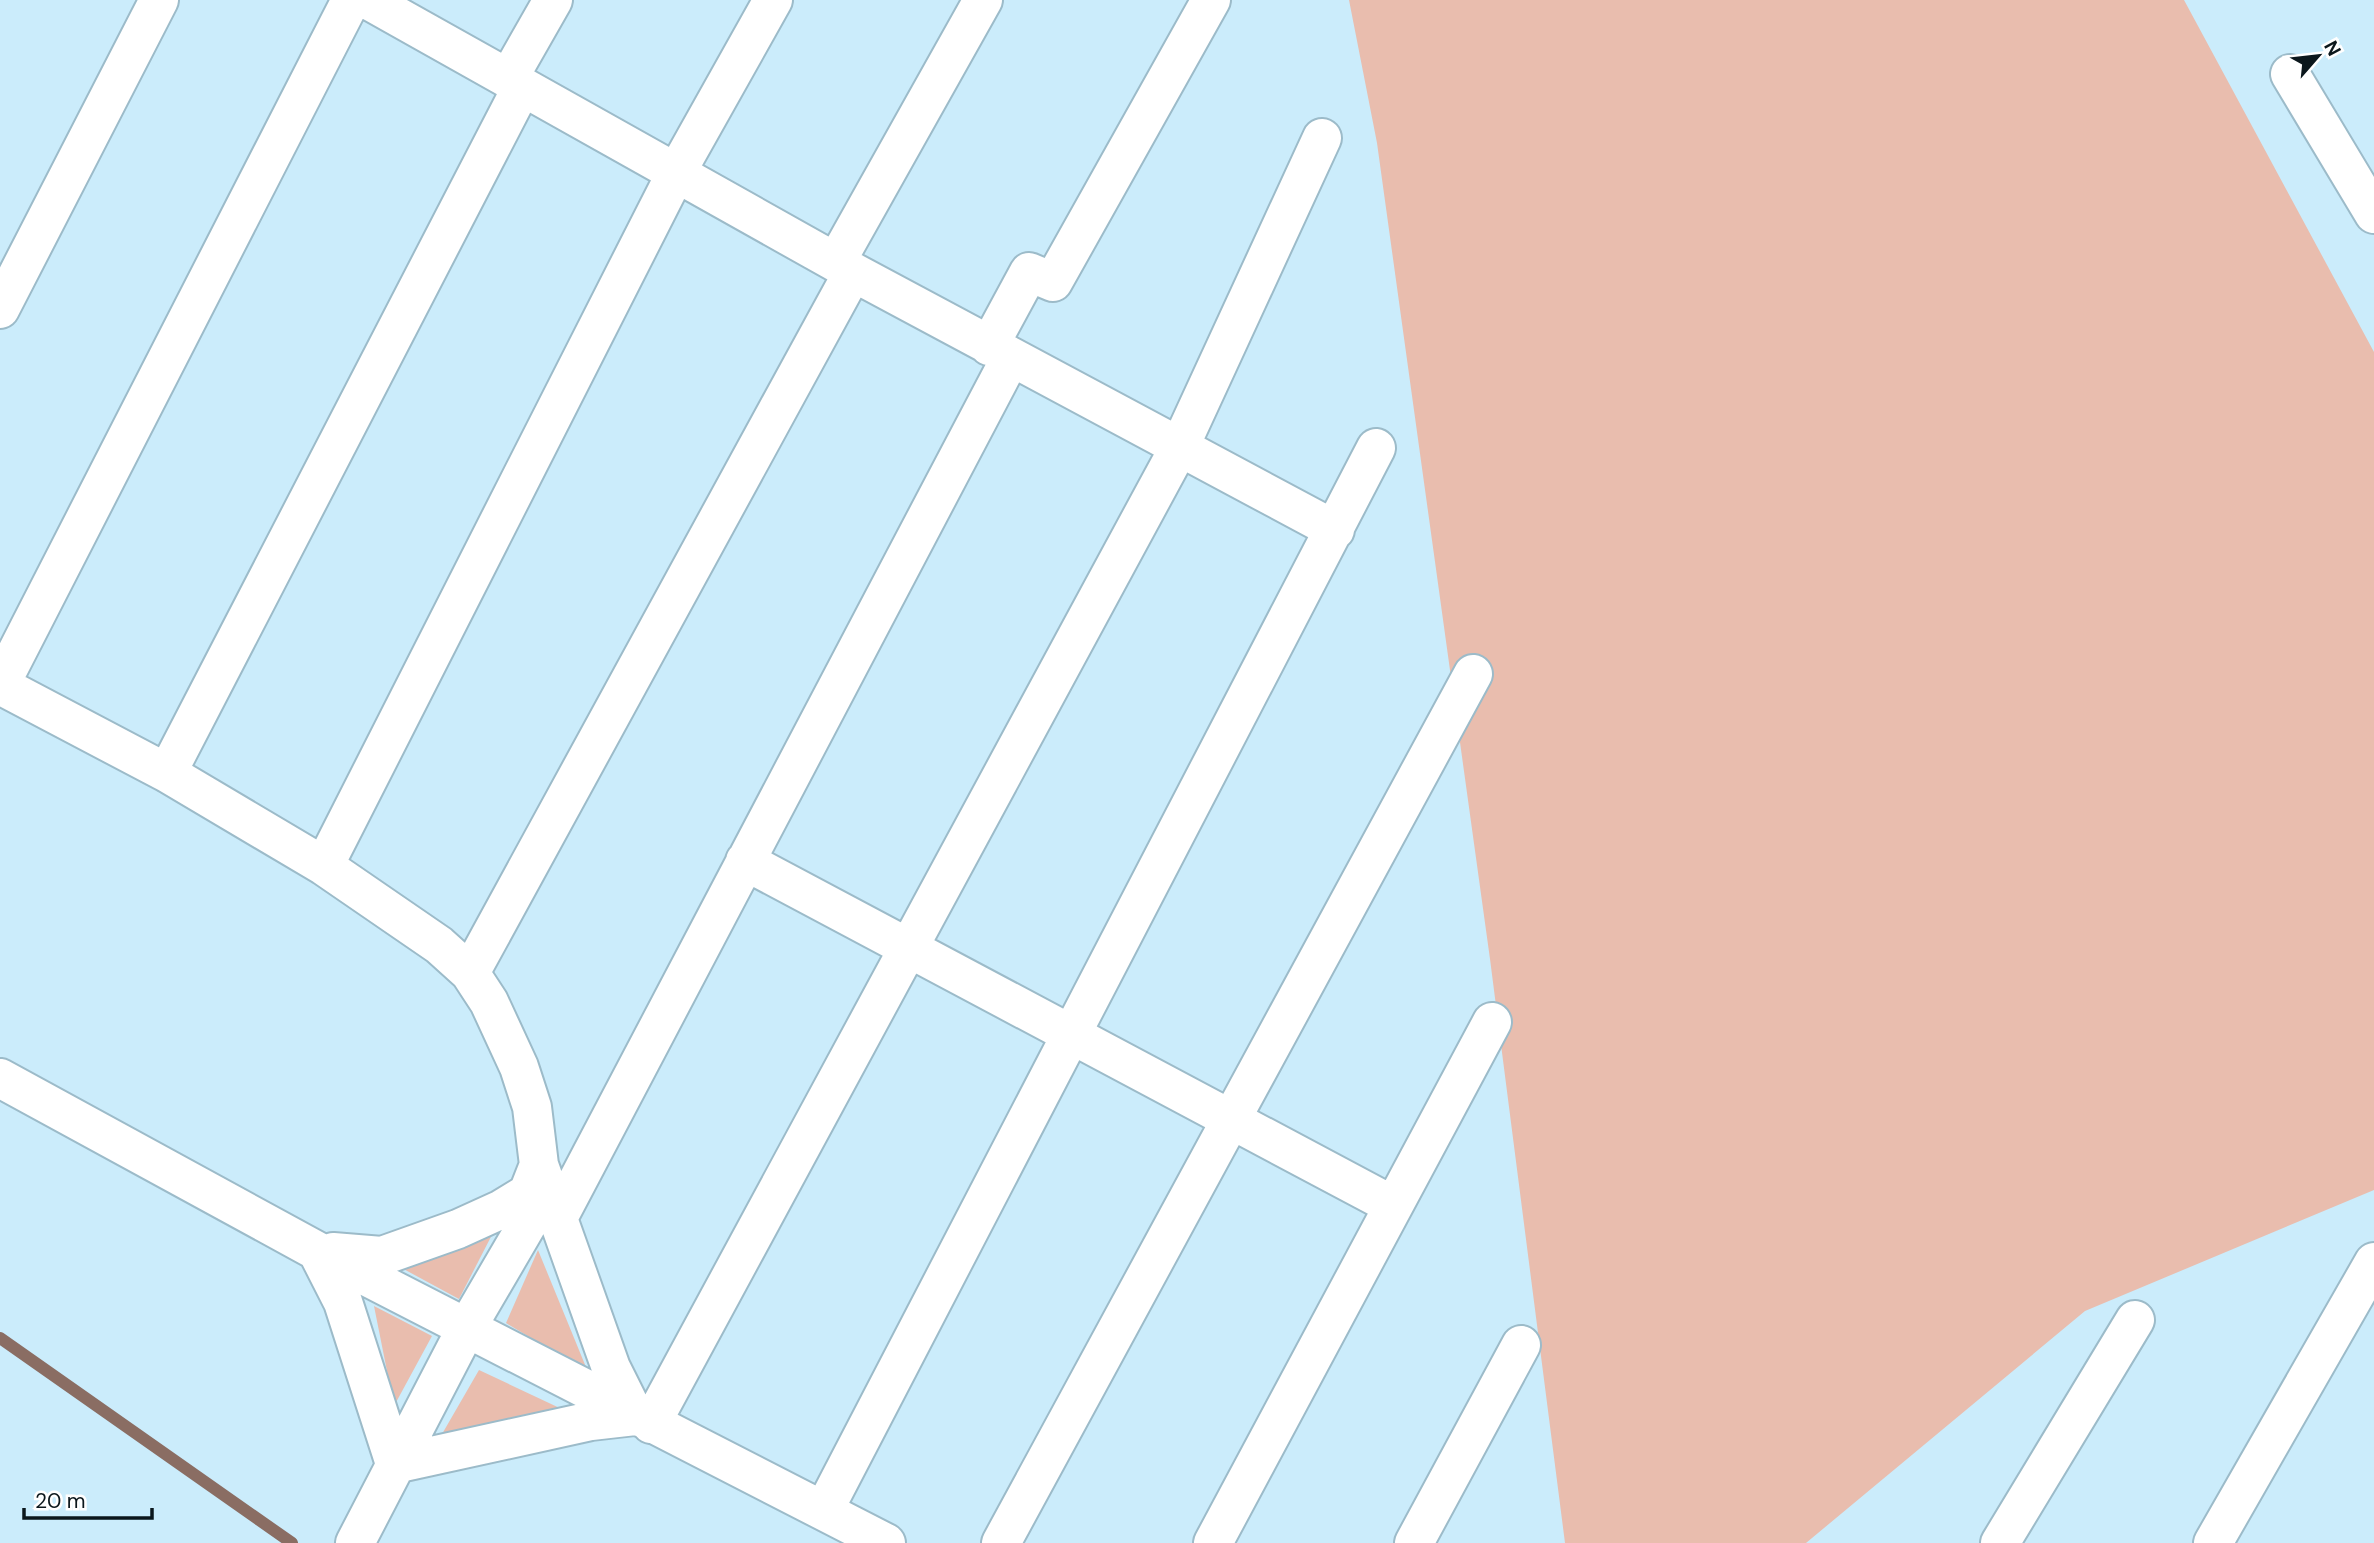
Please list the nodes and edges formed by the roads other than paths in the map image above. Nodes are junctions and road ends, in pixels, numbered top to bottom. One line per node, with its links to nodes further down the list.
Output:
1 (159, 0): 14 (street)
2 (351, 0): 20 (street)
3 (368, 0): 9 (street)
4 (552, 0): 9 (street)
5 (773, 0): 11 (street)
6 (984, 0): 13 (street)
7 (1211, 0): 15 (street)
8 (2290, 74): 12 (street)
9 (515, 83): 11 (street); 21 (street)
10 (1322, 138): 16 (street)
11 (676, 173): 13 (street); 23 (street)
12 (2374, 214)
13 (844, 267): 15 (street); 25 (street)
14 (0, 309)
15 (1000, 351): 16 (street); 22 (street)
16 (1180, 446): 18 (street); 24 (street)
17 (1376, 448): 18 (street)
18 (1335, 530): 27 (street)
19 (1473, 674): 29 (street)
20 (0, 685): 21 (street)
21 (167, 773): 23 (street)
22 (746, 861): 24 (street); 32 (street)
23 (324, 866): 25 (street)
24 (907, 947): 27 (street); 38 (street)
25 (470, 973): 30 (street)
26 (1492, 1022): 31 (street)
27 (1071, 1035): 29 (street); 40 (street)
28 (0, 1078): 33 (street)
29 (1230, 1119): 31 (street); 43 (street)
30 (539, 1164): 32 (street); 33 (street); 36 (street)
31 (1392, 1205): 44 (street)
32 (558, 1218): 38 (street)
33 (317, 1251): 36 (street); 39 (street)
34 (2374, 1262): 47 (street)
35 (2135, 1320): 46 (street)
36 (466, 1329): 38 (street); 39 (street)
37 (1521, 1345): 45 (street)
38 (643, 1420): 39 (street); 40 (street)
39 (395, 1464): 41 (street)
40 (824, 1510): 42 (street)
41 (355, 1543)
42 (886, 1543)
43 (1001, 1543)
44 (1213, 1543)
45 (1414, 1543)
46 (2000, 1543)
47 (2213, 1543)

